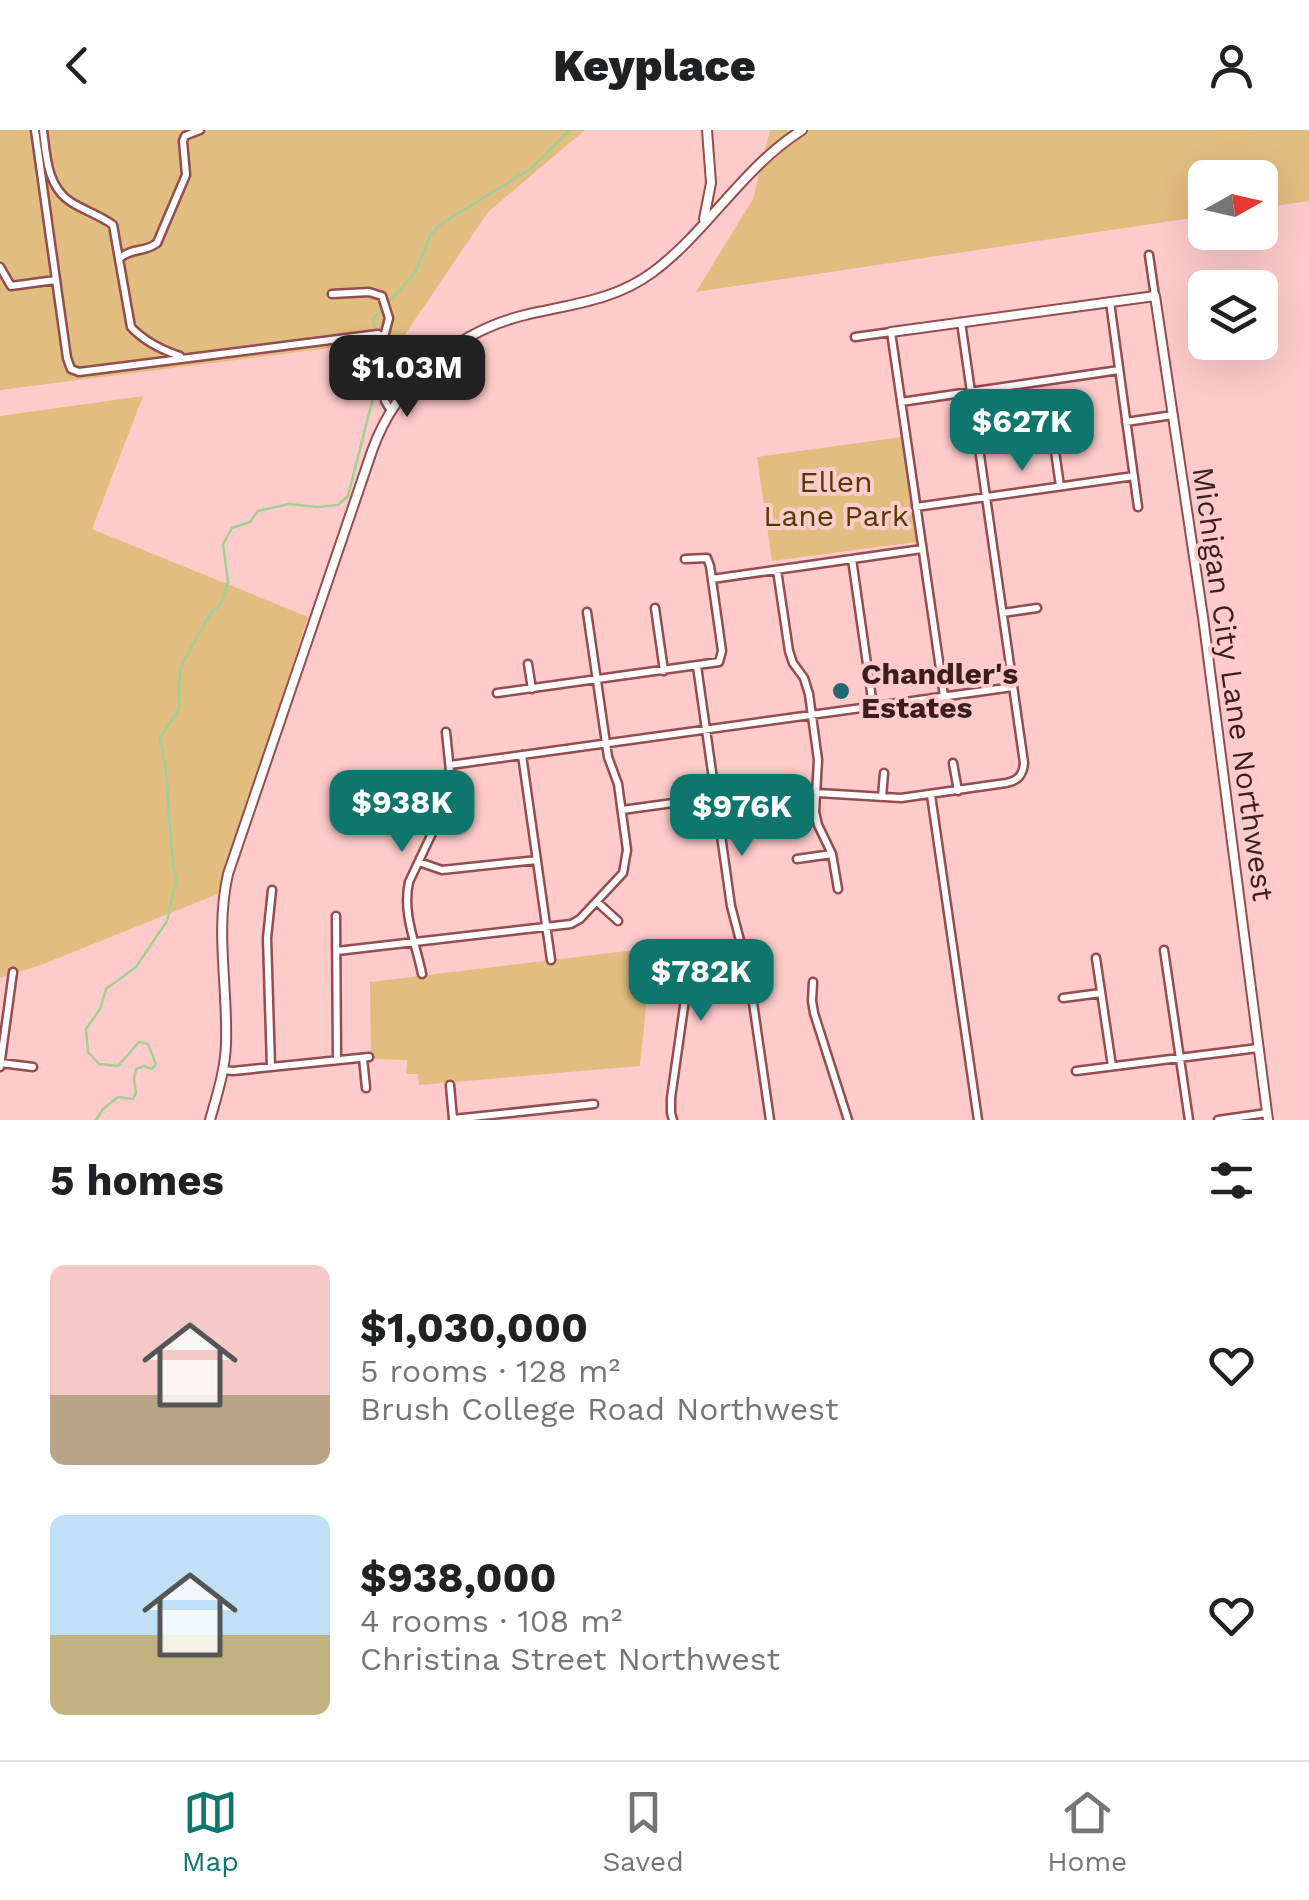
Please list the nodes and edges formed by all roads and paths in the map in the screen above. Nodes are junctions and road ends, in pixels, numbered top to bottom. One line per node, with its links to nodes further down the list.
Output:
1 (35, 130): 12 (street)
2 (44, 130): 10 (street)
3 (200, 130): 10 (street)
4 (706, 130): 6 (street)
5 (802, 130): 7 (street)
6 (711, 183): 7 (street); 8 (street)
7 (732, 193): 8 (street)
8 (702, 224): 24 (street)
9 (1150, 255): 14 (street, Michigan City Lane Northwest)
10 (120, 258): 20 (street)
11 (0, 267): 12 (street)
12 (55, 280): 20 (street)
13 (332, 294): 18 (street)
14 (1156, 296): 15 (street); 25 (street, Michigan City Lane Northwest)
15 (1110, 302): 16 (street); 21 (street)
16 (961, 322): 17 (street); 22 (street)
17 (891, 332): 19 (street); 23 (street)
18 (384, 337): 20 (street); 24 (street)
19 (855, 337)
20 (186, 358)
21 (1119, 370): 22 (street); 26 (street)
22 (971, 392): 23 (street); 30 (street)
23 (901, 402): 31 (street)
24 (390, 412): 93 (street)
25 (1173, 415): 26 (street); 86 (street, Michigan City Lane Northwest)
26 (1126, 422): 28 (street)
27 (1054, 444): 29 (street)
28 (1134, 476): 29 (street); 32 (street)
29 (1060, 486): 30 (street)
30 (986, 497): 31 (street); 41 (street)
31 (916, 507): 33 (street)
32 (1138, 507)
33 (922, 549): 35 (street); 49 (street)
34 (684, 559): 37 (street)
35 (852, 559): 36 (street); 50 (street)
36 (777, 570): 37 (street); 51 (street)
37 (712, 579): 43 (street)
38 (655, 608): 44 (street)
39 (1038, 608): 41 (street)
40 (588, 612): 45 (street)
41 (1002, 613): 46 (street)
42 (528, 664): 47 (street)
43 (697, 666): 44 (street); 52 (street)
44 (664, 671): 45 (street)
45 (597, 680): 47 (street); 54 (street)
46 (1013, 687): 49 (street); 59 (street)
47 (532, 689): 48 (street)
48 (497, 694)
49 (944, 696): 50 (street)
50 (872, 706): 51 (street)
51 (812, 714): 52 (street); 60 (street)
52 (706, 729): 54 (street); 62 (street)
53 (446, 732): 57 (street)
54 (606, 743): 55 (street); 64 (street)
55 (522, 755): 57 (street); 66 (street)
56 (954, 764): 59 (street)
57 (450, 765): 68 (street)
58 (884, 773): 63 (street)
59 (958, 791): 61 (street)
60 (817, 792): 62 (street); 63 (street); 65 (street)
61 (930, 794): 63 (street); 104 (street)
62 (715, 796): 64 (street); 76 (street)
63 (882, 798)
64 (622, 810): 71 (street)
65 (832, 854): 67 (street); 70 (street)
66 (536, 860): 68 (street); 74 (street)
67 (796, 860)
68 (419, 862): 75 (street)
69 (272, 890): 92 (street)
70 (838, 890)
71 (597, 902): 73 (street); 74 (street)
72 (336, 916): 78 (street)
73 (618, 921)
74 (546, 928): 75 (street); 80 (street)
75 (415, 942): 78 (street); 82 (street)
76 (740, 947): 99 (street); 102 (street)
77 (1164, 950): 87 (street)
78 (337, 951): 88 (street)
79 (1096, 958): 84 (street)
80 (551, 960)
81 (13, 972): 89 (street)
82 (422, 974)
83 (813, 982): 103 (street)
84 (1101, 993): 85 (street); 90 (street)
85 (1063, 998)
86 (1258, 1048): 87 (street); 98 (street, Michigan City Lane Northwest)
87 (1180, 1058): 90 (street); 105 (street)
88 (337, 1060): 92 (street); 96 (street)
89 (0, 1065): 91 (street)
90 (1112, 1066): 94 (street)
91 (33, 1067)
92 (271, 1067): 93 (street)
93 (224, 1070): 101 (street)
94 (1076, 1071)
95 (450, 1085): 100 (street)
96 (366, 1088)
97 (594, 1104): 100 (street)
98 (1267, 1117): 106 (street)
99 (670, 1118)
100 (454, 1119)
101 (210, 1120)
102 (770, 1120)
103 (848, 1120)
104 (978, 1120)
105 (1188, 1120)
106 (1219, 1120)

